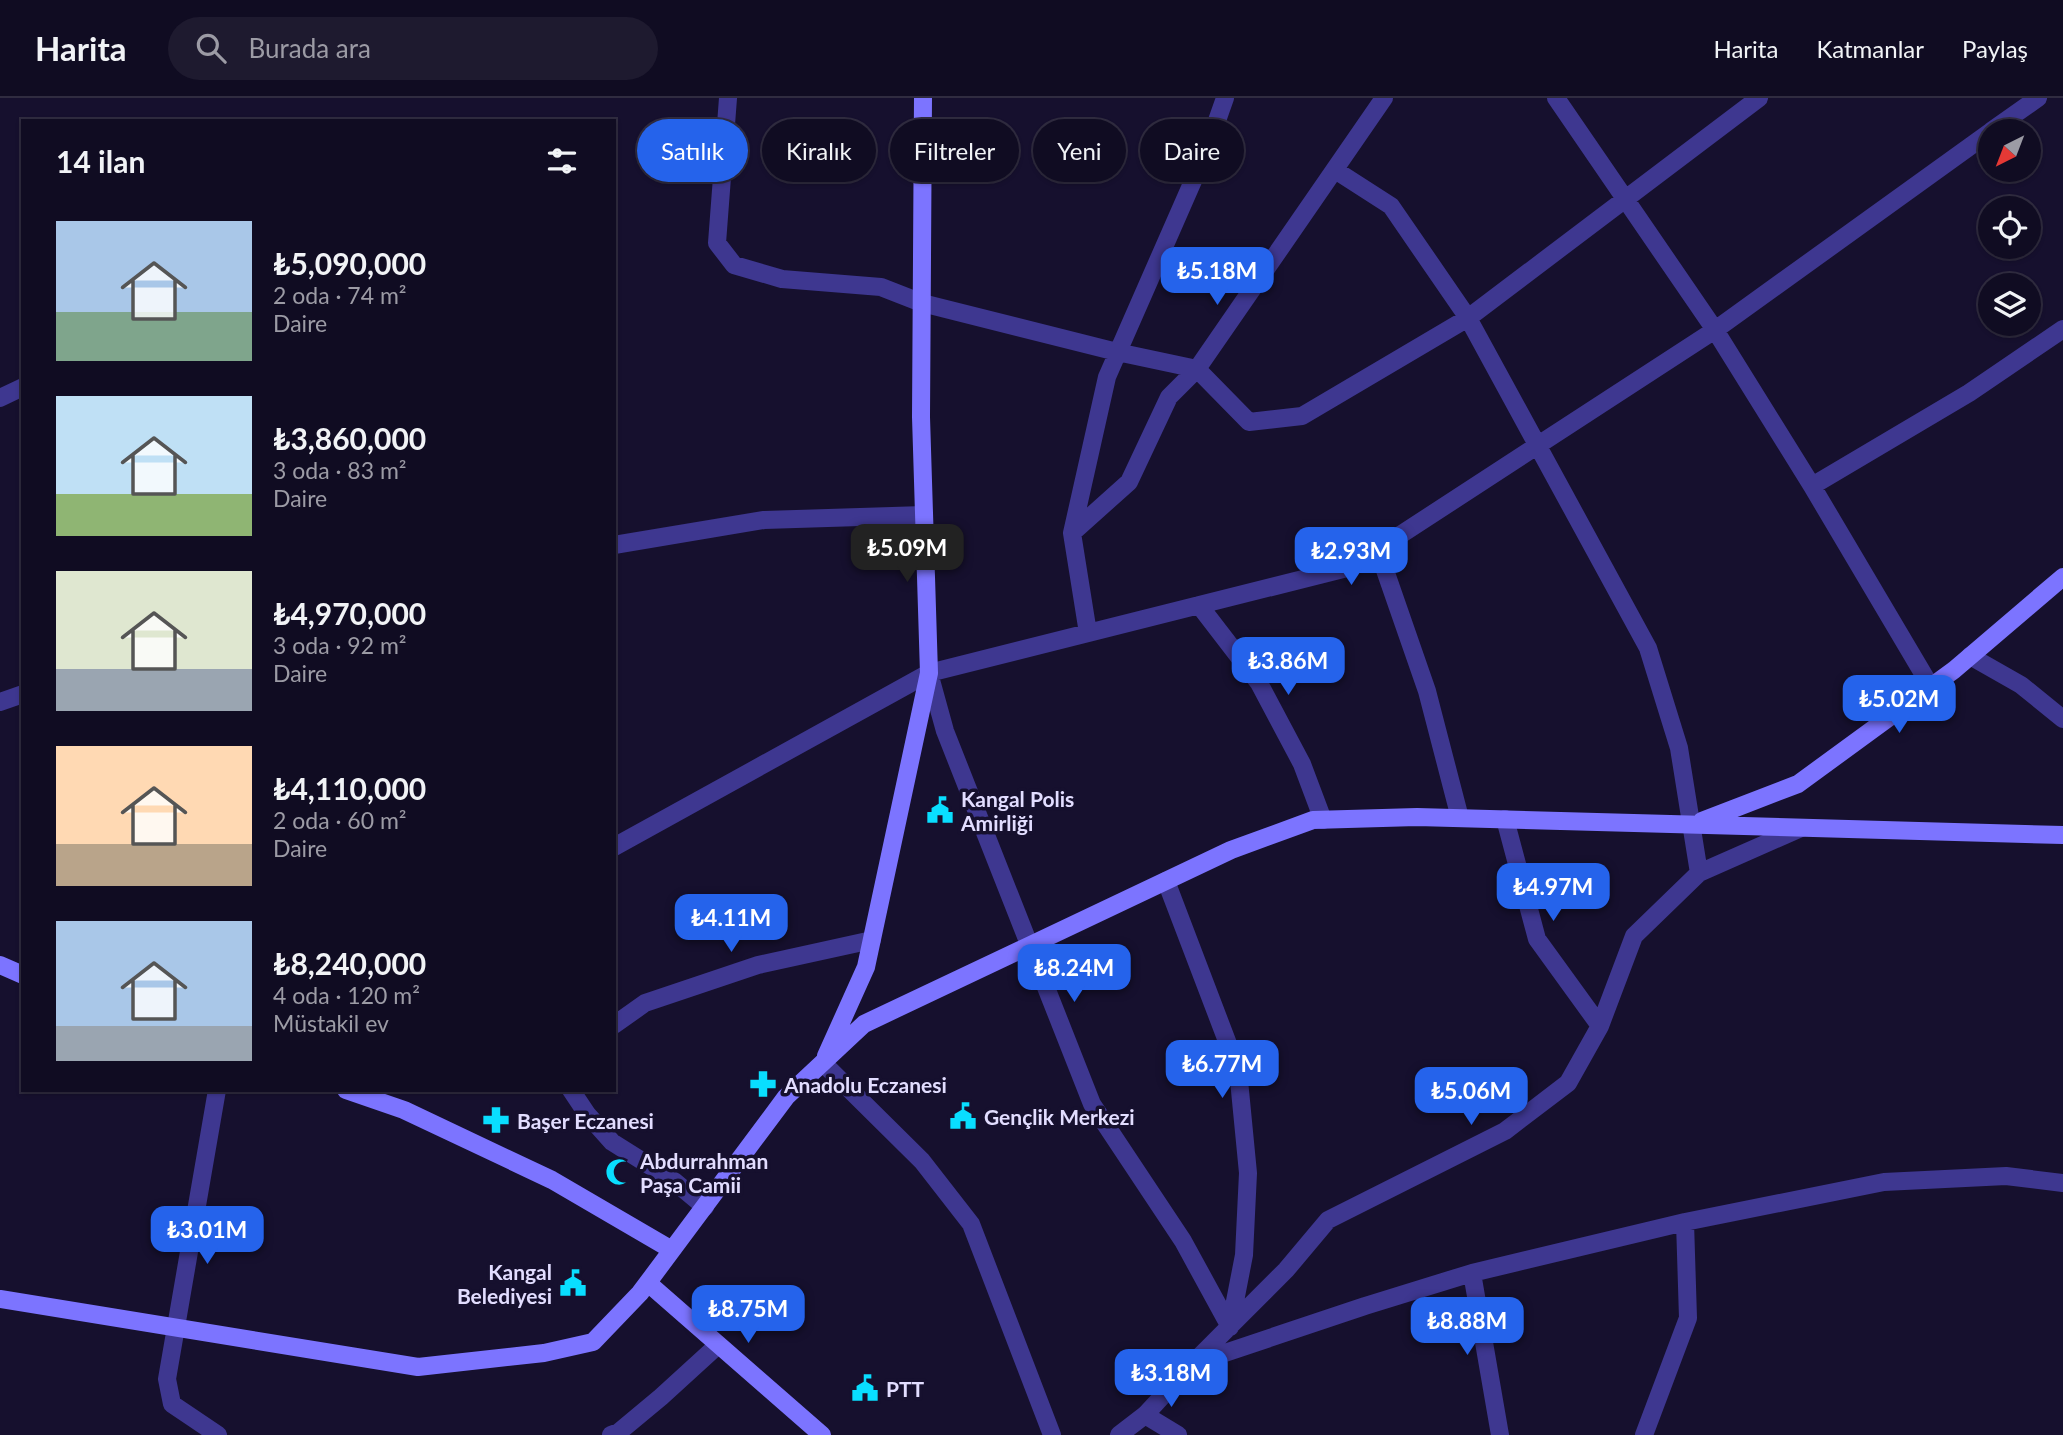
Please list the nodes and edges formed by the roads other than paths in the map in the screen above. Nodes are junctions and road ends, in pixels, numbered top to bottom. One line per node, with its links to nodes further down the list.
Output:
1 (728, 98): 12 (street)
2 (923, 98): 12 (street)
3 (1225, 98): 16 (street)
4 (1384, 98): 10 (street)
5 (1556, 98): 11 (street)
6 (1759, 98): 11 (street)
7 (2038, 98): 8 (street)
8 (2009, 119)
9 (1978, 141): 15 (street)
10 (1335, 170): 13 (street); 17 (street)
11 (1625, 198): 13 (street); 15 (street)
12 (922, 303): 16 (street); 22 (street)
13 (1468, 318): 17 (street); 20 (street)
14 (2063, 329): 21 (street)
15 (1714, 330): 20 (street); 21 (street)
16 (1118, 352): 17 (street); 23 (street)
17 (1197, 369): 23 (street)
18 (21, 388): 19 (street)
19 (0, 398)
20 (1537, 446): 25 (street); 38 (street)
21 (1812, 486): 31 (street)
22 (924, 514): 24 (street); 30 (street)
23 (1072, 533): 28 (street)
24 (616, 545)
25 (1378, 550): 27 (street); 35 (street)
26 (2063, 577): 29 (street)
27 (1199, 605): 28 (street); 37 (street)
28 (1088, 633): 30 (street)
29 (1970, 656): 31 (street); 34 (street)
30 (929, 673): 41 (street); 44 (street); 45 (street)
31 (1931, 687): 38 (street)
32 (21, 695): 33 (street)
33 (0, 702)
34 (2063, 719)
35 (1460, 818): 36 (street); 37 (street)
36 (1505, 819): 38 (street); 49 (street)
37 (1323, 820): 43 (street)
38 (1692, 825): 39 (street); 42 (street)
39 (1801, 828): 40 (street); 42 (street)
40 (2063, 835)
41 (616, 846)
42 (1699, 873): 49 (street)
43 (1166, 881): 45 (street); 61 (street)
44 (872, 940): 48 (street); 50 (street)
45 (1031, 945): 50 (street); 61 (street)
46 (0, 965): 47 (street)
47 (21, 974)
48 (616, 1024)
49 (1600, 1026): 61 (street)
50 (822, 1063): 55 (street); 69 (street)
51 (217, 1092): 62 (street)
52 (352, 1092): 57 (street)
53 (572, 1092): 55 (street)
54 (2063, 1183): 56 (street)
55 (705, 1207): 57 (street)
56 (1685, 1222): 58 (street); 73 (street)
57 (672, 1250): 59 (street)
58 (1472, 1273): 64 (street); 72 (street)
59 (648, 1283): 62 (street); 63 (street)
60 (0, 1299): 62 (street)
61 (1230, 1327): 64 (street)
62 (178, 1328): 66 (street)
63 (718, 1345): 67 (street); 68 (street)
64 (1192, 1364): 65 (street)
65 (1145, 1415): 70 (street); 71 (street)
66 (218, 1435)
67 (611, 1435)
68 (822, 1435)
69 (1052, 1435)
70 (1119, 1435)
71 (1178, 1435)
72 (1500, 1435)
73 (1644, 1435)

